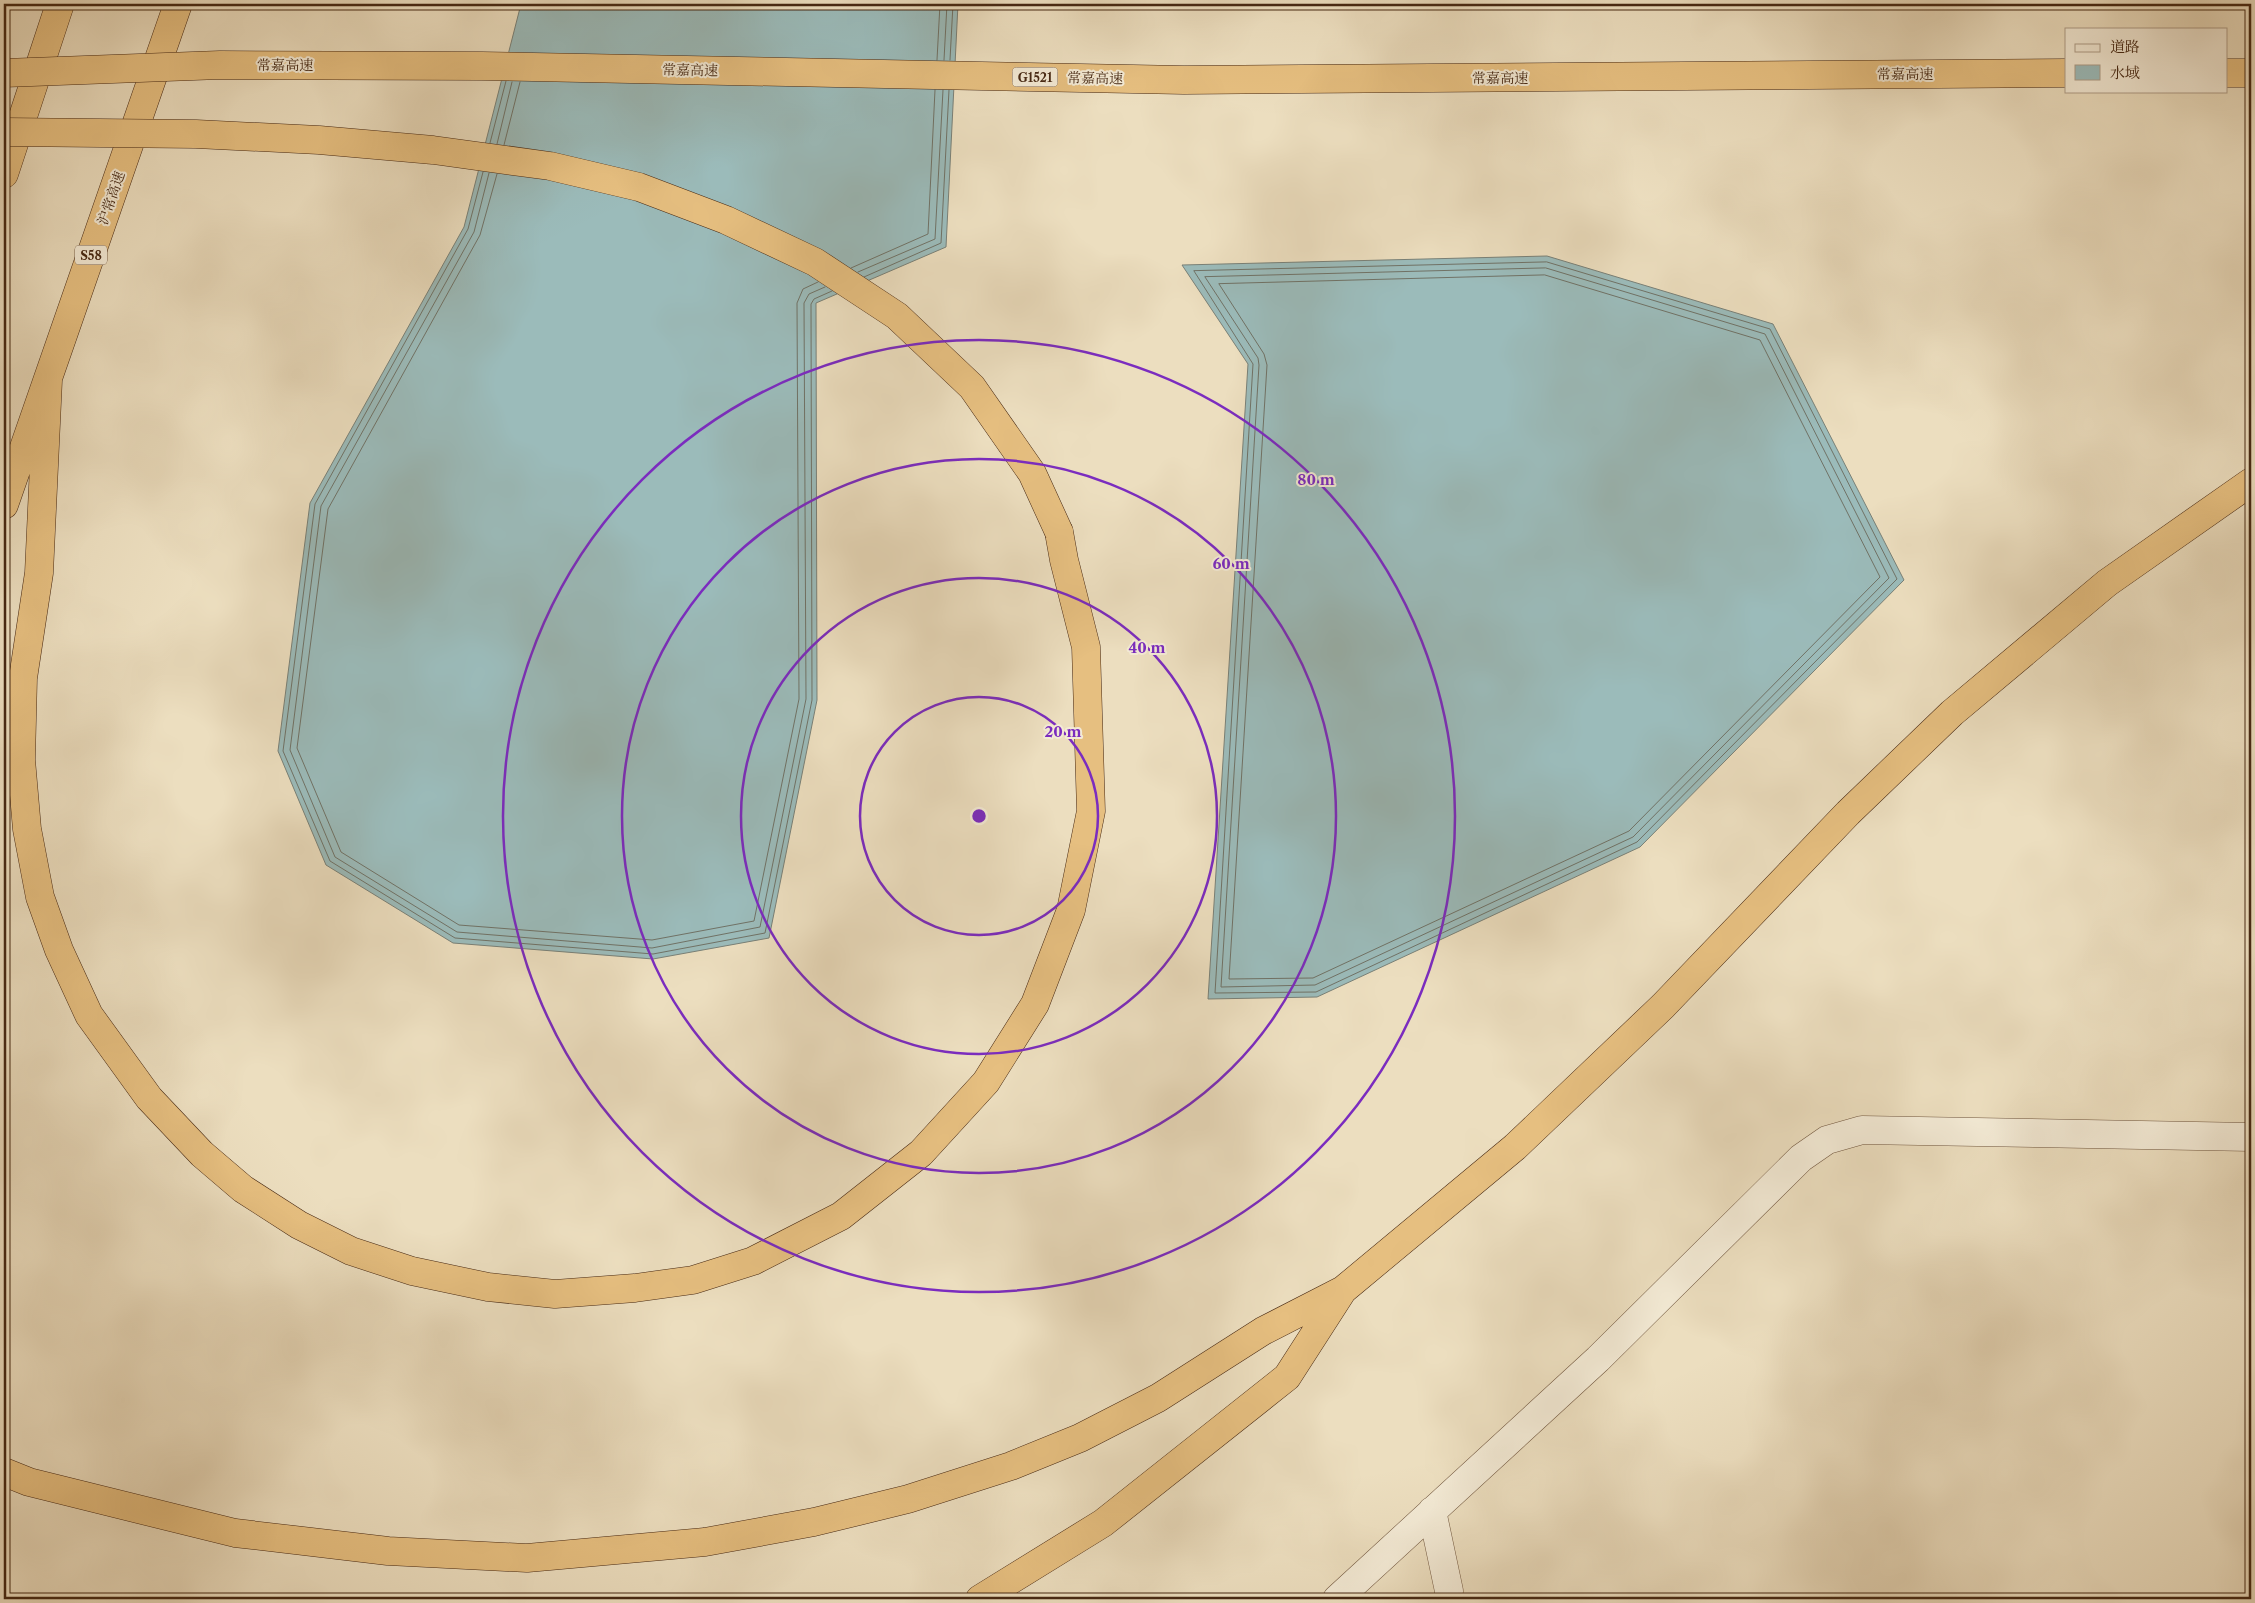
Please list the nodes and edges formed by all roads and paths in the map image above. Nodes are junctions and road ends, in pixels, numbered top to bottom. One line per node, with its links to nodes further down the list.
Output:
1 (60, 4): 8 (highway)
2 (178, 4): 9 (highway, 沪常高速 / S58)
3 (4, 73): 4 (highway, 常嘉高速 / G1521, bridge)
4 (2065, 73)
5 (2228, 73): 6 (highway)
6 (2251, 73)
7 (4, 132): 9 (highway, bridge)
8 (4, 174)
9 (48, 380): 11 (highway, 沪常高速 / S58)
10 (2251, 482): 13 (highway)
11 (4, 506)
12 (2251, 1137): 15 (street)
13 (1343, 1290): 14 (highway); 16 (highway)
14 (4, 1472)
15 (1432, 1511): 17 (street); 18 (street)
16 (980, 1599)
17 (1337, 1599)
18 (1448, 1599)

